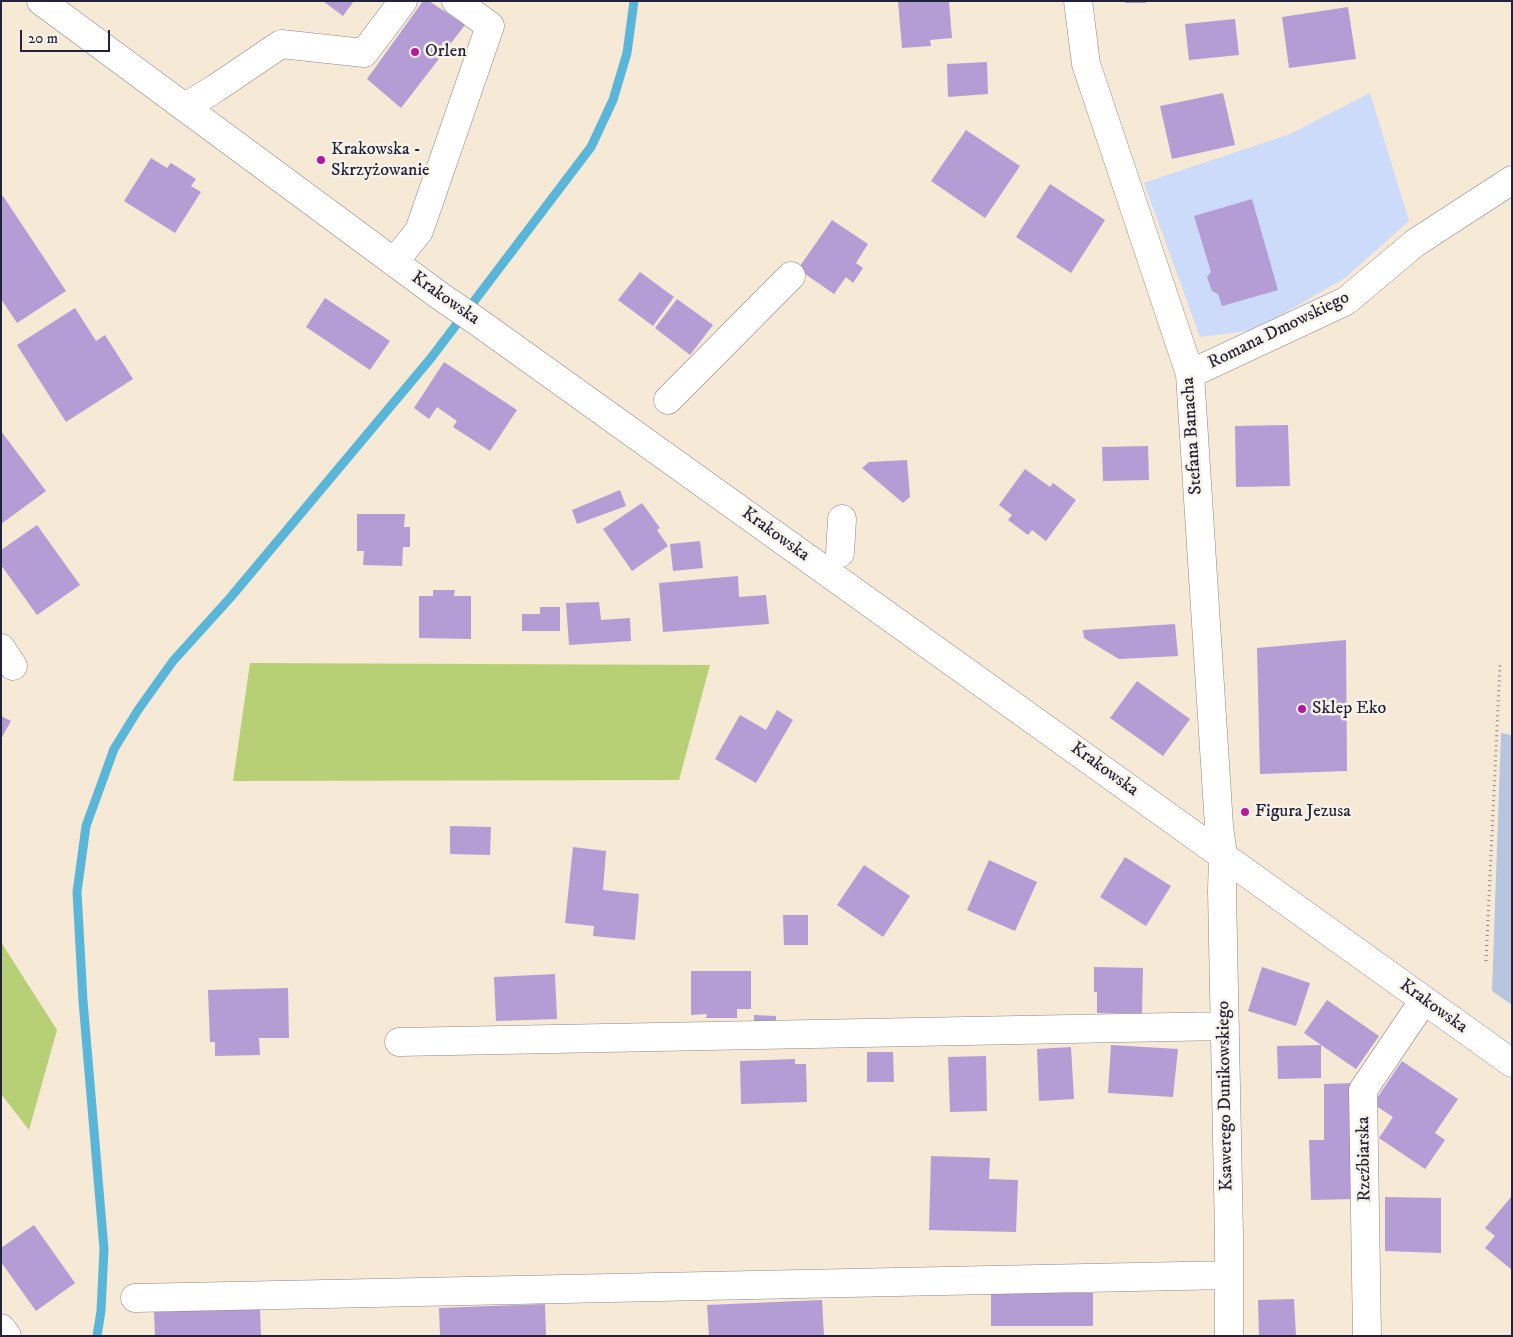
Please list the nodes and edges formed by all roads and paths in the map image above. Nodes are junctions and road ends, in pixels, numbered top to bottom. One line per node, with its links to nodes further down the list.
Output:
1 (41, 1): 5 (street, Krakowska)
2 (403, 1): 5 (street)
3 (456, 1): 7 (street)
4 (1078, 1): 9 (street, Stefana Banacha)
5 (184, 108): 7 (street, Krakowska)
6 (1512, 180): 9 (street, Romana Dmowskiego)
7 (394, 262): 14 (street, Krakowska)
8 (791, 276): 10 (street)
9 (1190, 374): 14 (street, Stefana Banacha)
10 (668, 400)
11 (842, 519): 12 (street)
12 (840, 553)
13 (1500, 664): 15 (path)
14 (1223, 856): 16 (street, Krakowska); 17 (street, Ksawerego Dunikowskiego)
15 (1486, 961)
16 (1424, 1000): 19 (street, Krakowska); 25 (street, Rzeźbiarska)
17 (1225, 1026): 18 (street); 20 (street, Ksawerego Dunikowskiego)
18 (399, 1042)
19 (1512, 1063)
20 (1229, 1275): 21 (street); 24 (street, Ksawerego Dunikowskiego)
21 (135, 1298)
22 (1, 1328): 23 (street)
23 (6, 1336)
24 (1229, 1336)
25 (1367, 1336)

